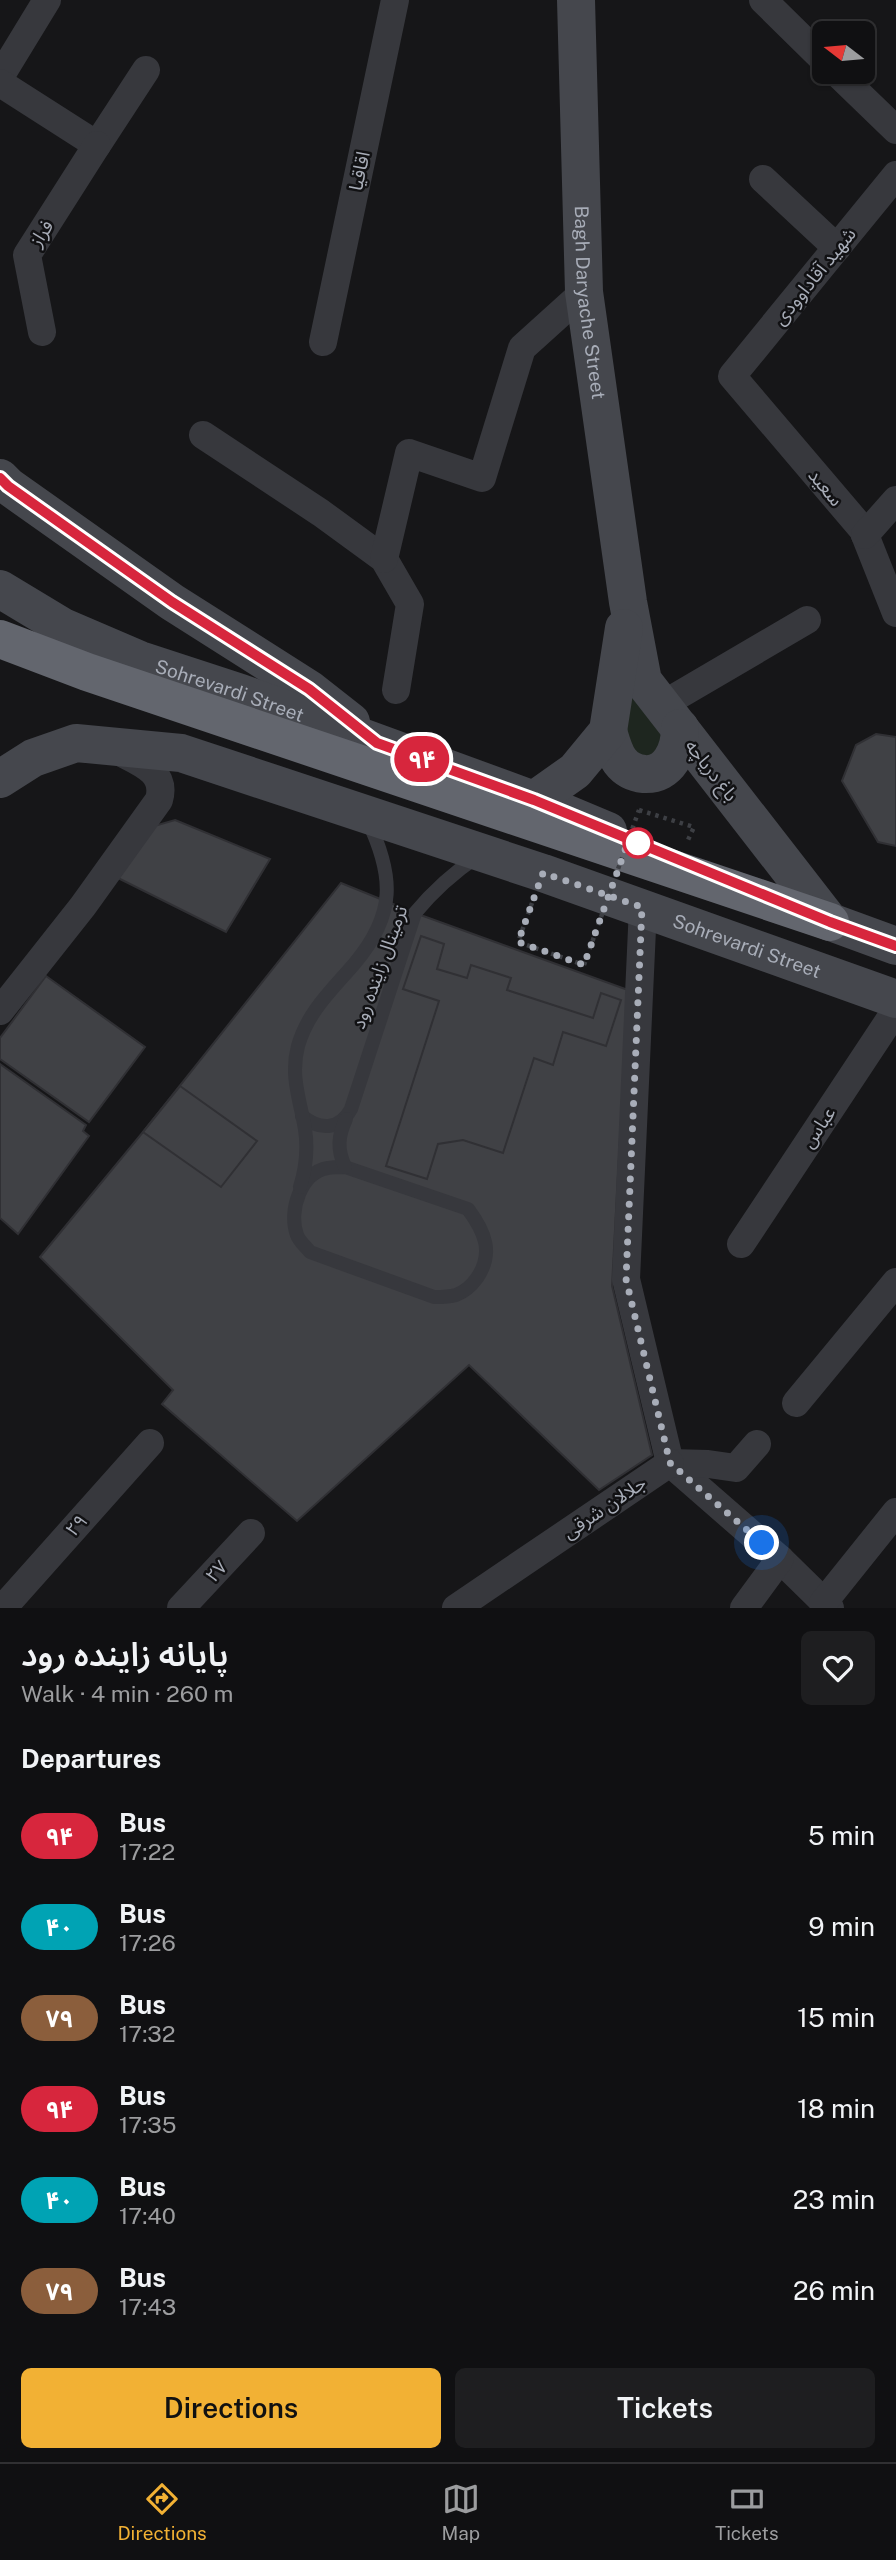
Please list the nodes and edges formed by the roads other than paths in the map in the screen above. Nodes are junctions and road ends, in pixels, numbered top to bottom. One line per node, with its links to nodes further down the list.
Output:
1 (47, 0): 7 (street)
2 (395, 0): 17 (street, اقاقیا)
3 (576, 0): 15 (main road, Bagh Daryache Street)
4 (763, 0): 5 (street)
5 (812, 48)
6 (146, 70): 11 (street, فراز)
7 (0, 77)
8 (0, 83): 11 (street)
9 (848, 84): 10 (street)
10 (896, 130)
11 (97, 145): 16 (street, فراز)
12 (896, 175): 14 (street, شهید آقاداوودی)
13 (763, 179): 14 (street)
14 (837, 248): 18 (street, شهید آقاداوودی)
15 (584, 292): 23 (street); 25 (main road, Bagh Daryache Street)
16 (42, 332)
17 (323, 342)
18 (732, 376): 22 (street, سعید)
19 (203, 435): 23 (street)
20 (0, 478): 32 (main road)
21 (896, 500): 22 (street)
22 (865, 535): 26 (street, سعید)
23 (384, 559): 29 (street)
24 (0, 589): 32 (main road, Sohrevardi Street)
25 (628, 602): 30 (main road, باغ دریاچه); 31 (main road)
26 (896, 613)
27 (807, 620): 30 (street)
28 (0, 639): 39 (highway)
29 (396, 690)
30 (671, 717): 31 (main road); 39 (main road, باغ دریاچه)
31 (608, 731): 35 (main road)
32 (377, 743): 35 (main road, Sohrevardi Street)
33 (108, 746): 34 (main road, Sohrevardi Street); 36 (main road, Sohrevardi Street); 43 (street)
34 (0, 779)
35 (534, 800): 39 (main road, Sohrevardi Street)
36 (365, 813): 37 (main road, Sohrevardi Street); 44 (lane, ترمینال زاینده رود)
37 (483, 853): 38 (main road, Sohrevardi Street); 45 (lane, ترمینال زاینده رود)
38 (642, 907): 41 (main road, Sohrevardi Street); 53 (street)
39 (830, 922): 40 (main road, Sohrevardi Street)
40 (896, 946)
41 (896, 999)
42 (896, 1010): 48 (street, عباس)
43 (0, 1011)
44 (302, 1115): 45 (lane); 47 (lane, ترمینال زاینده رود)
45 (346, 1119): 46 (lane, ترمینال زاینده رود)
46 (345, 1167): 47 (lane); 47 (lane, ترمینال زاینده رود)
47 (298, 1194)
48 (741, 1244)
49 (896, 1282): 50 (street)
50 (796, 1404)
51 (150, 1443): 58 (street, ۲۹)
52 (758, 1444): 53 (street)
53 (670, 1463): 56 (street); 60 (street, جلالان شرقی)
54 (896, 1512): 57 (street)
55 (251, 1533): 59 (street, ۲۷)
56 (780, 1559): 57 (street); 61 (street)
57 (827, 1605)
58 (3, 1608)
59 (181, 1608)
60 (456, 1608)
61 (744, 1608)

